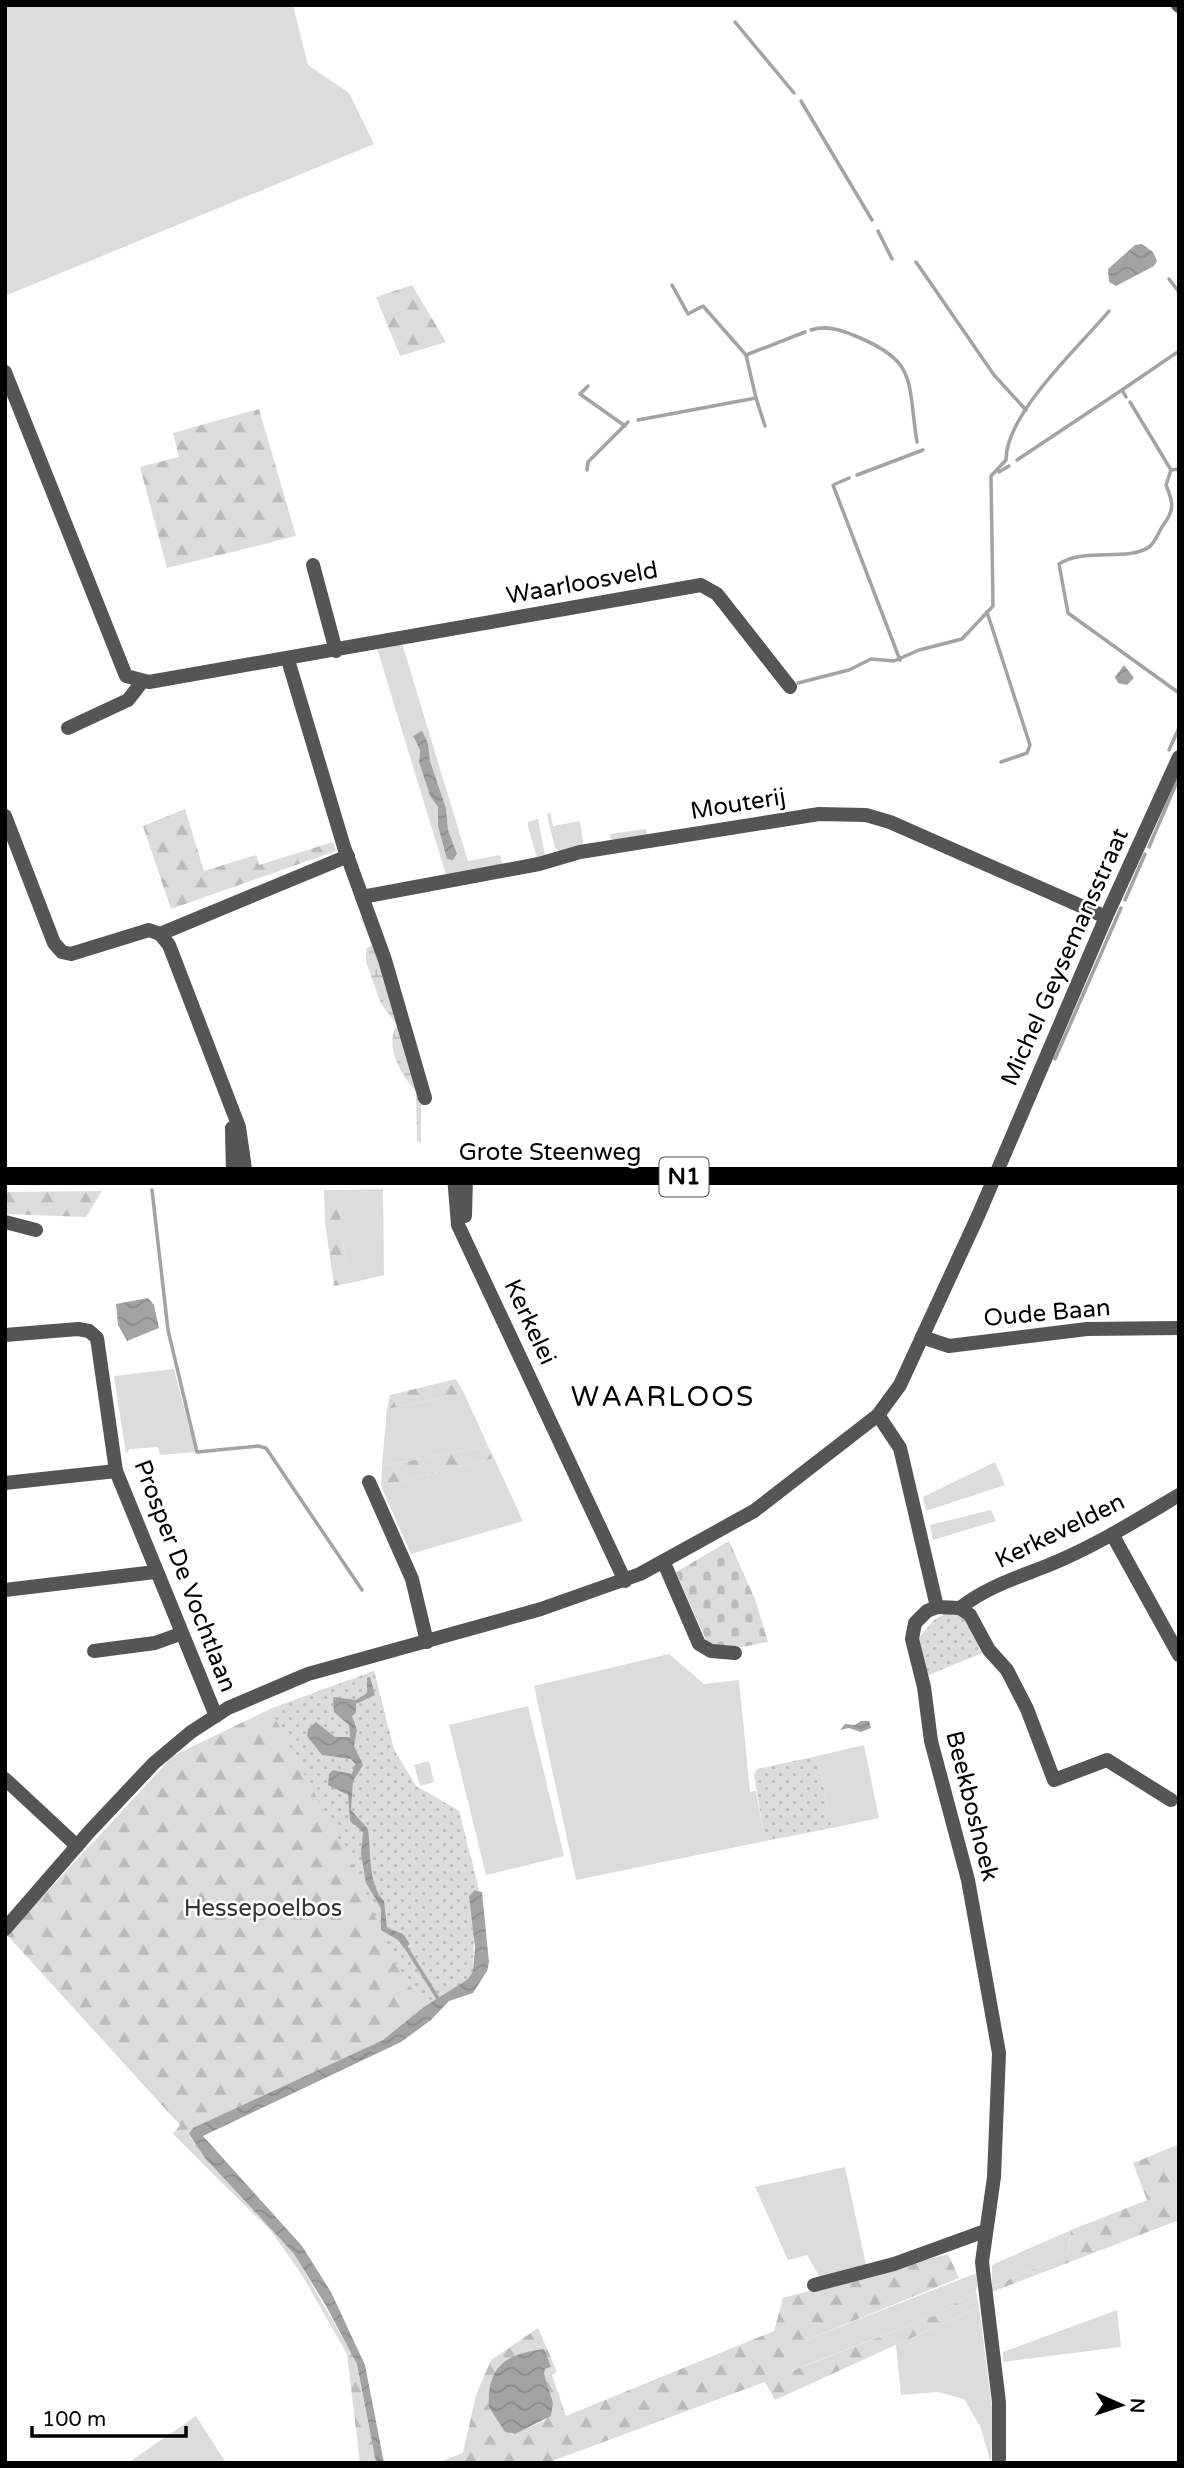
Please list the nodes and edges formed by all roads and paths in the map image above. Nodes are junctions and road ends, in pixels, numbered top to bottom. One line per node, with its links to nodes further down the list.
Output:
1 (5, 372): 5 (street)
2 (313, 565): 3 (street)
3 (336, 651): 4 (street, Waarloosveld); 6 (street, Waarloosveld)
4 (288, 660): 5 (street, Waarloosveld); 10 (street)
5 (142, 682): 7 (street)
6 (790, 687)
7 (68, 729)
8 (1179, 757): 12 (street, Michel Geysemansstraat)
9 (5, 816): 13 (street)
10 (348, 856): 11 (street); 13 (street)
11 (362, 897): 12 (street, Mouterij); 14 (street)
12 (1106, 917): 18 (street, Michel Geysemansstraat)
13 (160, 934): 16 (street)
14 (425, 1098)
15 (5, 1176): 16 (main road, Grote Steenweg / N1)
16 (240, 1176): 17 (main road, Grote Steenweg / N1)
17 (460, 1176): 18 (main road, Grote Steenweg / N1); 33 (street, Kerkelei)
18 (995, 1176): 19 (main road, Grote Steenweg / N1); 24 (street, Michel Geysemansstraat)
19 (1179, 1176)
20 (5, 1222): 21 (street)
21 (36, 1230)
22 (1179, 1328): 24 (street, Oude Baan)
23 (5, 1335): 26 (street, Prosper De Vochtlaan)
24 (922, 1337): 25 (street, Michel Geysemansstraat)
25 (878, 1415): 31 (street, Michel Geysemansstraat); 35 (street)
26 (116, 1471): 28 (street); 32 (street, Prosper De Vochtlaan)
27 (369, 1482): 38 (street)
28 (5, 1483)
29 (1179, 1495): 30 (street, Kerkevelden)
30 (1112, 1534): 36 (street, Kerkevelden); 41 (street)
31 (664, 1563): 33 (street, Michel Geysemansstraat); 40 (street)
32 (155, 1572): 34 (street); 37 (street, Prosper De Vochtlaan)
33 (625, 1581): 38 (street, Michel Geysemansstraat)
34 (5, 1590)
35 (937, 1607): 36 (street); 47 (street, Beekboshoek)
36 (960, 1608): 44 (street)
37 (180, 1634): 39 (street); 42 (street, Prosper De Vochtlaan)
38 (427, 1642): 42 (street, Michel Geysemansstraat)
39 (94, 1651)
40 (735, 1653)
41 (1179, 1655)
42 (216, 1716): 45 (street, Michel Geysemansstraat)
43 (5, 1779): 45 (street)
44 (1171, 1801)
45 (77, 1846): 46 (street, Michel Geysemansstraat)
46 (5, 1929)
47 (985, 2231): 48 (street); 49 (street, Beekboshoek)
48 (814, 2286)
49 (999, 2463)

